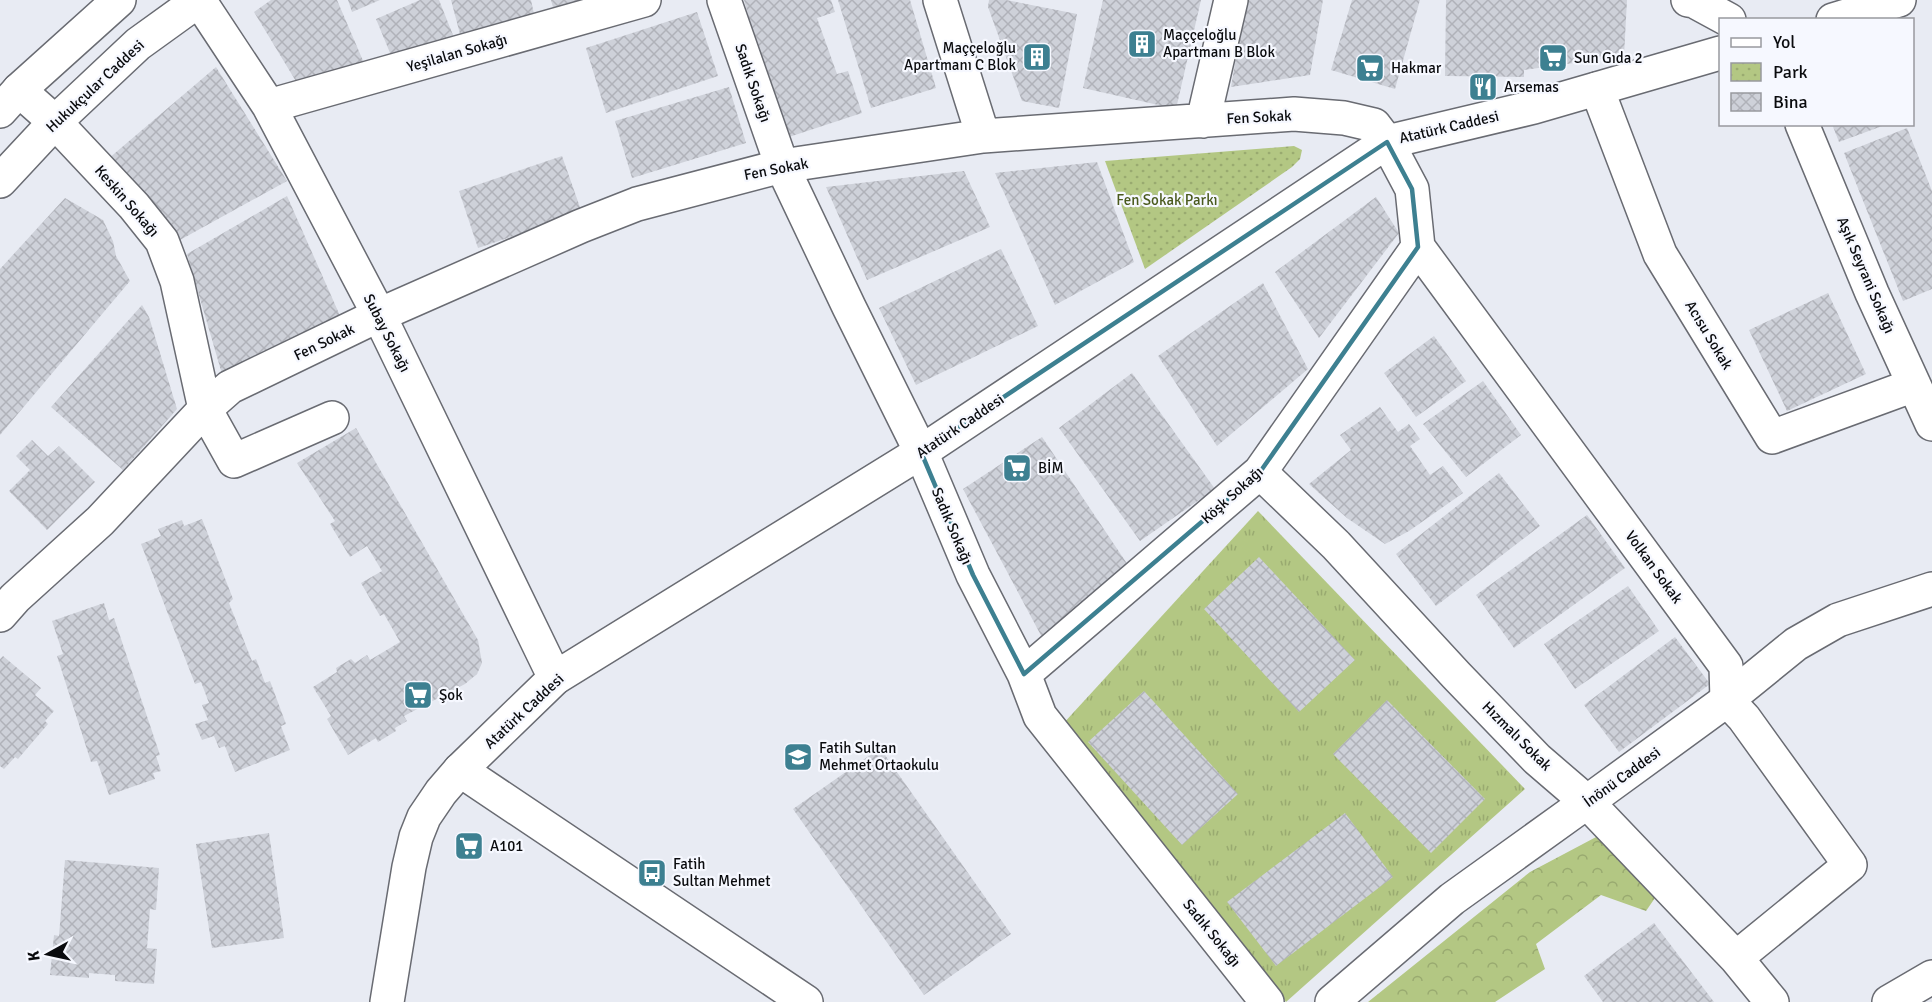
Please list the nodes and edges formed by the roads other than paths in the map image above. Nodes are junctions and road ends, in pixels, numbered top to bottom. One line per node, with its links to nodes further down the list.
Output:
1 (119, 0): 13 (street)
2 (199, 0): 14 (street, Subay Sokağı); 16 (street, Hukukçular Caddesi)
3 (644, 0): 14 (street, Yeşilalan Sokağı)
4 (724, 0): 20 (street, Sadık Sokağı)
5 (940, 0): 18 (street)
6 (1231, 0): 15 (street)
7 (1689, 0): 9 (street)
8 (1899, 0): 10 (street)
9 (1725, 18)
10 (1840, 18)
11 (1719, 53): 12 (street, Atatürk Caddesi)
12 (1597, 89): 19 (street, Atatürk Caddesi); 24 (street, Acısu Sokak)
13 (9, 100): 16 (street, Keskin Sokağı)
14 (269, 106): 23 (street, Subay Sokağı)
15 (1203, 121): 18 (street, Fen Sokak); 19 (street, Fen Sokak)
16 (55, 122): 21 (street, Hukukçular Caddesi); 25 (street, Keskin Sokağı)
17 (1803, 126): 24 (street, Aşık Seyrani Sokağı)
18 (983, 136): 20 (street, Fen Sokak)
19 (1387, 142): 22 (street); 28 (street, Atatürk Caddesi)
20 (782, 166): 23 (street, Fen Sokak); 28 (street, Sadık Sokağı)
21 (0, 181)
22 (1418, 247): 29 (street, Köşk Sokağı); 34 (street, Volkan Sokak)
23 (379, 315): 25 (street, Fen Sokak); 33 (street, Subay Sokağı)
24 (1914, 385): 27 (street, Aşık Seyrani Sokağı)
25 (205, 409): 26 (street, Keskin Sokağı); 31 (street, Fen Sokak)
26 (332, 418)
27 (1932, 424)
28 (921, 452): 32 (street, Sadık Sokağı); 33 (street, Atatürk Caddesi)
29 (1260, 472): 32 (street, Köşk Sokağı); 36 (street, Hızmalı Sokak)
30 (1932, 589): 34 (street, İnönü Caddesi)
31 (5, 599)
32 (1024, 674): 41 (street, Sadık Sokağı)
33 (555, 678): 35 (street, Atatürk Caddesi)
34 (1727, 700): 36 (street, İnönü Caddesi); 37 (street)
35 (460, 770): 39 (street, Atatürk Caddesi); 40 (street)
36 (1587, 802): 37 (street, Hızmalı Sokak); 42 (street, İnönü Caddesi)
37 (1736, 957): 43 (street, Hızmalı Sokak)
38 (1932, 977): 44 (street)
39 (387, 1002)
40 (806, 1002)
41 (1267, 1002)
42 (1332, 1002)
43 (1772, 1002)
44 (1889, 1002)

